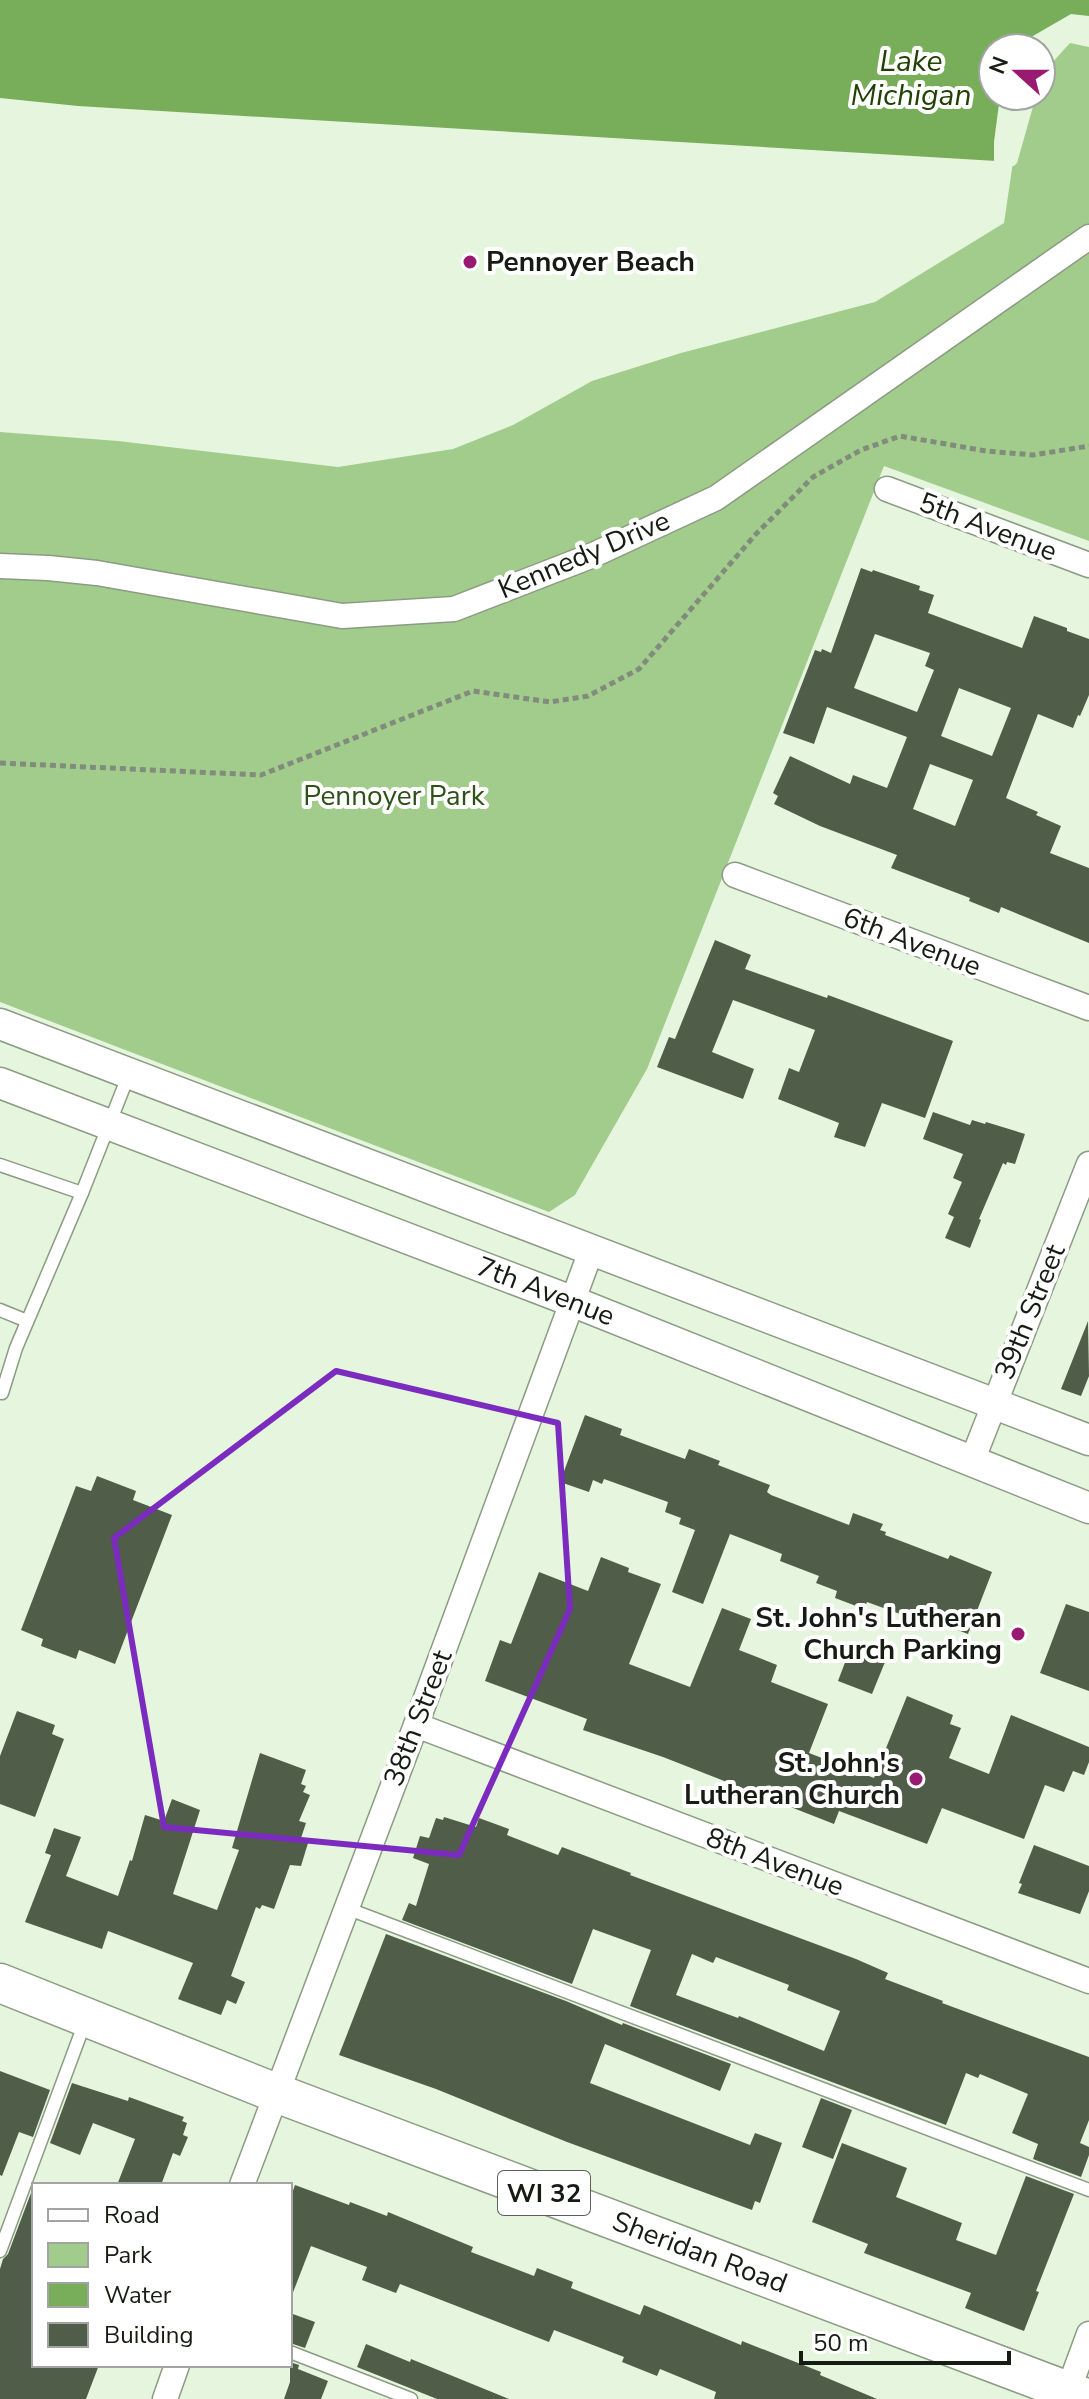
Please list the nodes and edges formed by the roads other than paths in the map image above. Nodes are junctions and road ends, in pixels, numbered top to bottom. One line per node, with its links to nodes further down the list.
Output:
1 (1089, 237): 4 (street, Kennedy Drive)
2 (887, 489): 3 (street, 5th Avenue)
3 (1089, 565)
4 (0, 566)
5 (735, 875): 6 (street, 6th Avenue)
6 (1089, 1008)
7 (0, 1024): 8 (street, 7th Avenue)
8 (129, 1074): 10 (lane); 14 (street, 7th Avenue)
9 (0, 1083): 10 (street, 7th Avenue)
10 (109, 1125): 13 (lane); 15 (street, 7th Avenue)
11 (1089, 1164): 19 (street, 39th Street)
12 (0, 1165): 13 (lane)
13 (82, 1193): 17 (lane)
14 (591, 1251): 15 (street, 38th Street); 19 (street, 7th Avenue)
15 (574, 1302): 21 (street, 7th Avenue); 23 (street, 38th Street)
16 (0, 1310): 17 (lane)
17 (27, 1321): 18 (lane)
18 (2, 1393)
19 (994, 1405): 20 (street, 7th Avenue); 21 (street, 39th Street)
20 (1089, 1440)
21 (972, 1461): 22 (street, 7th Avenue)
22 (1089, 1508)
23 (416, 1725): 24 (street, 38th Street); 25 (street, 8th Avenue)
24 (346, 1908): 28 (street, 38th Street); 30 (lane)
25 (1089, 1981)
26 (0, 1983): 27 (main road, Sheridan Road / WI 32)
27 (87, 2018): 28 (main road, Sheridan Road / WI 32); 31 (lane)
28 (276, 2093): 29 (street, 38th Street); 36 (main road, Sheridan Road / WI 32)
29 (243, 2183)
30 (1089, 2190)
31 (4, 2226): 32 (lane)
32 (0, 2251)
33 (1089, 2334): 36 (street)
34 (292, 2353): 38 (lane)
35 (176, 2367): 37 (street)
36 (1074, 2396)
37 (165, 2399)
38 (411, 2399)

